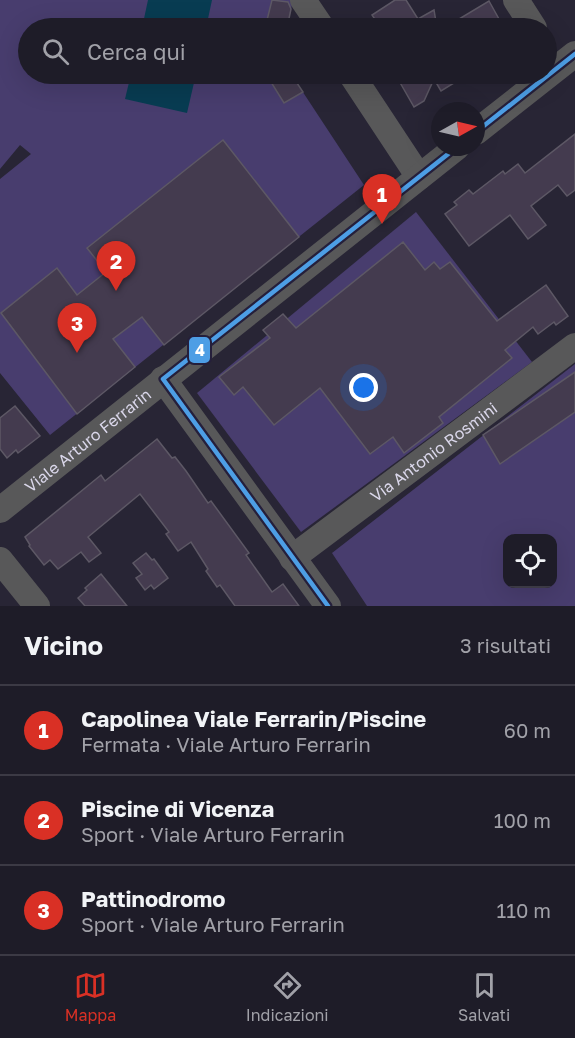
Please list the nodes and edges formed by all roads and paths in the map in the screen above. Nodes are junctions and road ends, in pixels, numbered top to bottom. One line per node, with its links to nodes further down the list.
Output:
1 (303, 0): 3 (street)
2 (516, 0): 4 (street)
3 (315, 18)
4 (528, 18)
5 (358, 84): 9 (street)
6 (530, 84): 7 (street)
7 (485, 124)
8 (446, 156): 9 (street, Viale Arturo Ferrarin)
9 (419, 177): 11 (street, Viale Arturo Ferrarin)
10 (575, 346): 13 (street, Via Antonio Rosmini)
11 (163, 379): 12 (street, Viale Arturo Ferrarin); 13 (street)
12 (0, 510)
13 (292, 558): 16 (street)
14 (0, 560): 15 (street)
15 (37, 606)
16 (328, 606)

